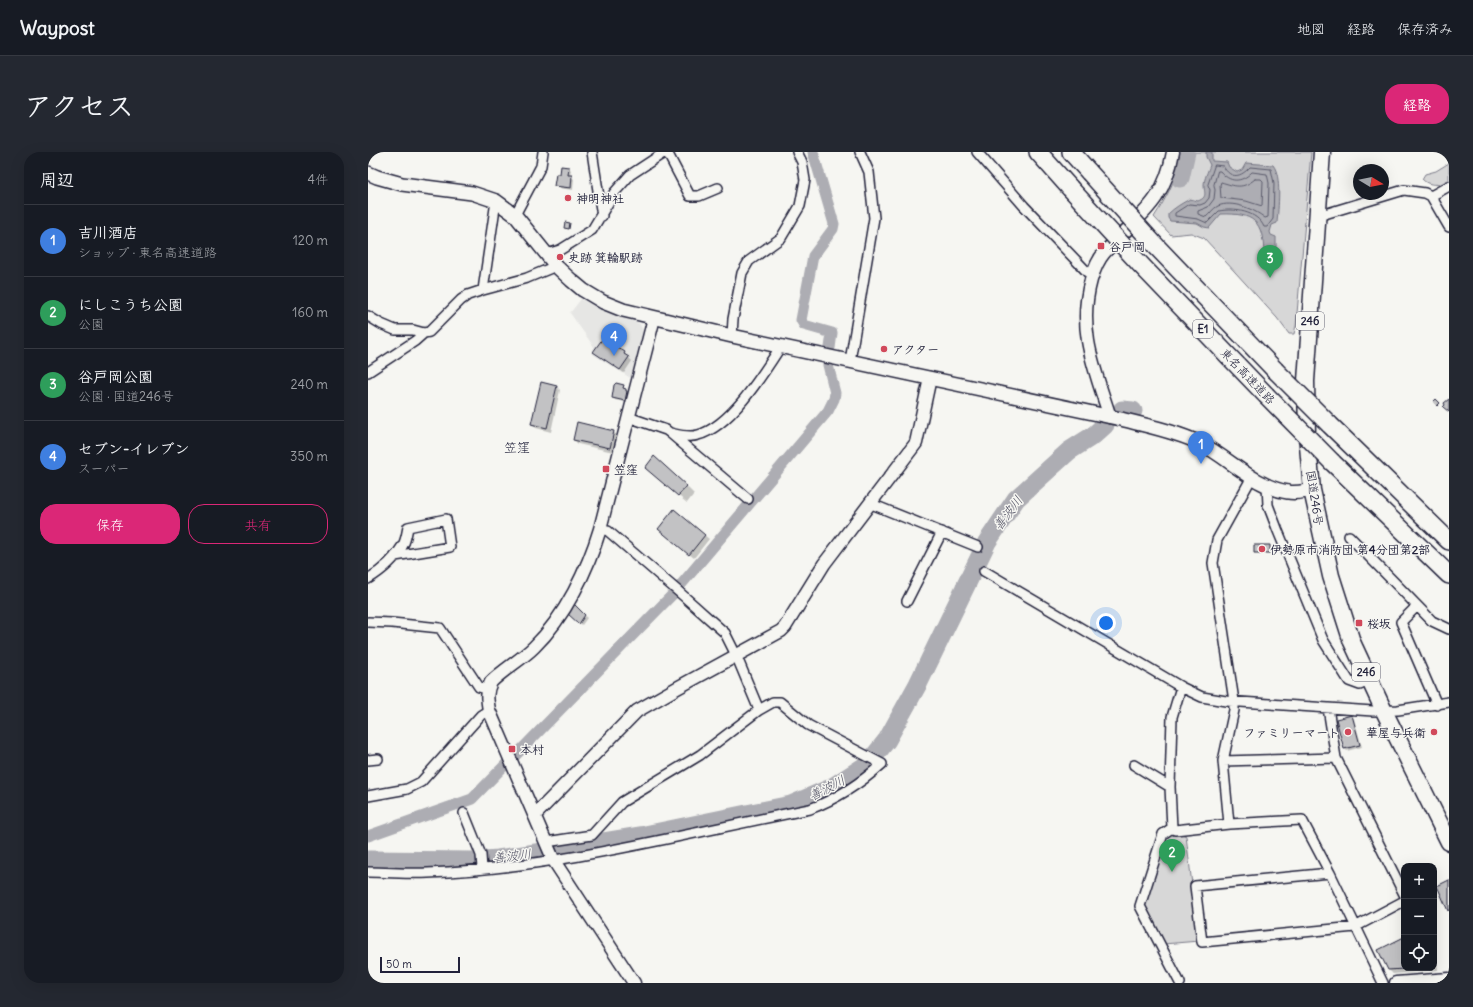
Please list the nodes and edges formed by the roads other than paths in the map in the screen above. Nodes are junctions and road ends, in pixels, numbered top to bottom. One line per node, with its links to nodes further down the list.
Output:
1 (542, 152): 16 (street)
2 (592, 152): 17 (street)
3 (797, 152): 27 (street)
4 (860, 152): 29 (street)
5 (977, 152): 22 (street)
6 (1038, 152): 47 (highway, 東名高速道路 / E1, bridge)
7 (1071, 152): 43 (highway, 東名高速道路 / E1, bridge)
8 (1173, 152): 22 (street)
9 (1322, 152): 18 (highway, 国道246号 / 246)
10 (662, 153): 13 (street); 17 (street)
11 (368, 173): 15 (main road)
12 (1449, 186): 14 (street)
13 (718, 188)
14 (1431, 196): 18 (street); 19 (street)
15 (496, 201): 16 (main road); 23 (street)
16 (516, 215): 20 (main road)
17 (602, 216): 20 (street)
18 (1318, 216): 37 (highway, 国道246号 / 246)
19 (1449, 227)
20 (547, 254): 21 (main road)
21 (556, 266): 23 (street); 25 (main road)
22 (1092, 277): 33 (street)
23 (484, 290): 26 (street)
24 (368, 316): 26 (street)
25 (654, 318): 27 (main road); 32 (street)
26 (424, 333): 30 (street)
27 (732, 336): 28 (main road)
28 (781, 346): 29 (main road); 34 (street)
29 (850, 361): 31 (main road)
30 (368, 372)
31 (930, 378): 33 (main road); 39 (street)
32 (628, 417): 34 (street); 40 (street)
33 (1110, 417): 35 (main road)
34 (670, 433): 38 (street)
35 (1252, 477): 36 (main road); 57 (street)
36 (1266, 485): 37 (main road); 54 (street)
37 (1312, 490): 54 (highway, 国道246号 / 246)
38 (748, 499)
39 (869, 503): 41 (street); 53 (street)
40 (600, 529): 53 (street); 56 (street)
41 (942, 532): 44 (street); 49 (street)
42 (1349, 536): 50 (street)
43 (1449, 541)
44 (978, 547)
45 (395, 556): 45 (street); 48 (street)
46 (984, 571): 55 (street)
47 (1449, 576)
48 (368, 579)
49 (907, 601)
50 (1417, 606): 52 (street); 59 (street)
51 (368, 622): 56 (street)
52 (1449, 630)
53 (736, 655): 62 (street); 72 (street)
54 (1370, 680): 63 (highway, 国道246号 / 246)
55 (1181, 687): 57 (street); 69 (street)
56 (488, 689): 61 (street)
57 (1234, 701): 60 (street); 67 (street)
58 (1449, 702): 59 (street)
59 (1437, 705): 63 (street)
60 (1328, 708): 63 (street); 64 (street)
61 (489, 710): 70 (street); 72 (street)
62 (759, 710): 76 (street); 77 (street)
63 (1384, 711): 75 (highway, 国道246号 / 246)
64 (1336, 758): 67 (street); 81 (street)
65 (378, 759): 66 (street)
66 (368, 760)
67 (1223, 761): 73 (street)
68 (1134, 765): 69 (street)
69 (1170, 787): 74 (street)
70 (368, 796)
71 (464, 813): 78 (street)
72 (535, 815): 76 (street)
73 (1229, 824): 74 (street); 80 (street)
74 (1172, 828): 86 (street)
75 (1448, 837)
76 (547, 844): 77 (street)
77 (553, 859): 78 (street); 85 (street)
78 (482, 869): 79 (street)
79 (368, 872)
80 (1330, 873): 83 (street); 83 (street)
81 (1401, 888)
82 (1401, 903): 83 (street)
83 (1356, 927): 87 (street)
84 (1449, 979): 88 (street)
85 (634, 983)
86 (1180, 983)
87 (1383, 983)
88 (1396, 983)

